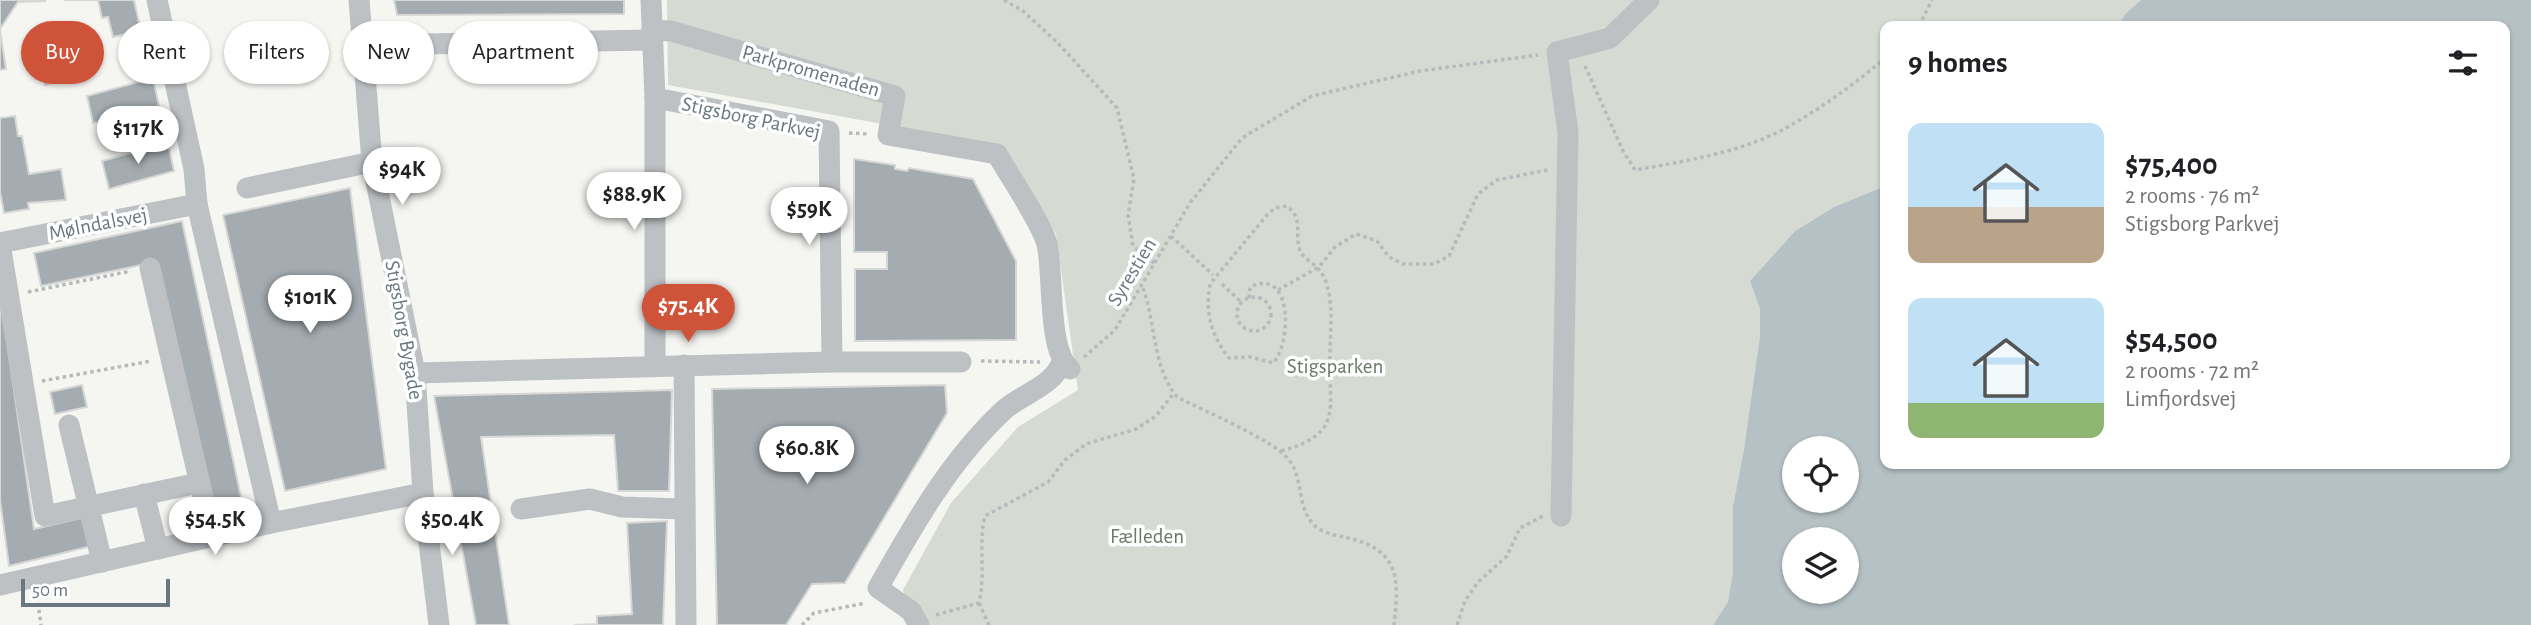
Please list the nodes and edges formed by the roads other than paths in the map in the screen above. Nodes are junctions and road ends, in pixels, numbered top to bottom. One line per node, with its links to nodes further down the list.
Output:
1 (157, 0): 12 (street)
2 (359, 0): 5 (street, Stigsborg Bygade)
3 (652, 0): 6 (street, Stigsborg Parkvej)
4 (1649, 0): 27 (street)
5 (360, 21)
6 (652, 35): 7 (street); 9 (street, Stigsborg Parkvej); 33 (street, Parkpromenaden)
7 (434, 43)
8 (365, 84): 10 (street, Stigsborg Bygade)
9 (655, 98): 15 (street, Stigsborg Parkvej); 18 (street, Stigsborg Parkvej)
10 (372, 162): 11 (street); 19 (street, Stigsborg Bygade)
11 (247, 187)
12 (197, 204): 13 (street, Mølndalsvej); 28 (street)
13 (0, 243): 24 (street)
14 (150, 268): 21 (street)
15 (832, 362): 16 (street); 17 (street)
16 (961, 362)
17 (684, 365): 18 (street); 26 (street)
18 (655, 366): 19 (street)
19 (415, 373): 22 (street, Stigsborg Bygade)
20 (69, 425): 24 (street)
21 (198, 483): 23 (street); 29 (street)
22 (423, 493): 28 (street); 34 (street, Stigsborg Bygade)
23 (144, 494): 24 (street); 30 (street)
24 (89, 506): 31 (street)
25 (521, 509): 26 (street)
26 (685, 509): 35 (street)
27 (1561, 516)
28 (271, 523): 29 (street)
29 (212, 536): 30 (street)
30 (158, 549): 31 (street)
31 (102, 562): 32 (street)
32 (0, 585)
33 (923, 623)
34 (439, 625)
35 (686, 625)

